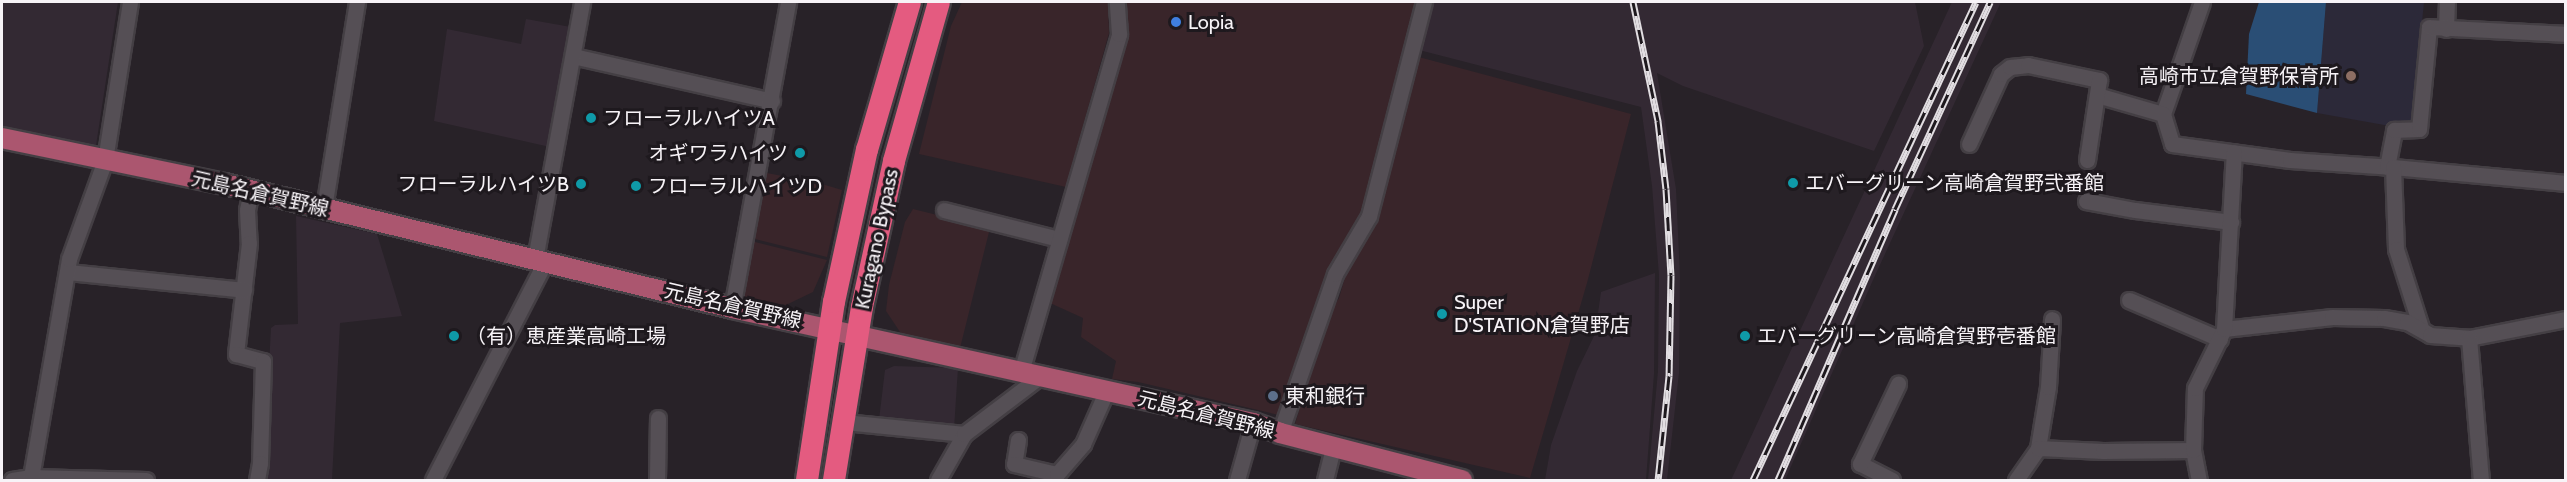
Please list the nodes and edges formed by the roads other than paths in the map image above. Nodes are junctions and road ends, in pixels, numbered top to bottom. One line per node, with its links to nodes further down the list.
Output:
1 (130, 2): 20 (street)
2 (357, 2): 26 (street)
3 (582, 2): 13 (street)
4 (788, 2): 15 (street)
5 (910, 2): 37 (highway, Kuragano Bypass)
6 (1117, 2): 29 (street)
7 (1424, 2): 48 (street)
8 (2202, 2): 16 (street)
9 (2447, 2): 11 (street)
10 (940, 4): 40 (highway, Kuragano Bypass)
11 (2446, 29): 12 (street); 22 (street)
12 (2565, 34)
13 (573, 56): 15 (street); 30 (street)
14 (2097, 95): 16 (street); 18 (street); 21 (street)
15 (772, 101): 34 (street)
16 (2163, 114): 19 (street)
17 (2, 138): 20 (main road, 元島名倉賀野線)
18 (1969, 144)
19 (2234, 152): 22 (street); 28 (street)
20 (105, 160): 24 (main road, 元島名倉賀野線); 31 (street)
21 (2086, 160)
22 (2390, 167): 23 (street); 38 (street)
23 (2565, 183)
24 (251, 191): 26 (main road, 元島名倉賀野線); 32 (street)
25 (2086, 201): 28 (street)
26 (324, 208): 30 (main road, 元島名倉賀野線)
27 (944, 210): 29 (street)
28 (2230, 222): 39 (street)
29 (1059, 239): 42 (street)
30 (540, 260): 34 (main road, 元島名倉賀野線); 59 (street)
31 (68, 272): 32 (street); 54 (street)
32 (244, 290): 58 (street)
33 (2129, 300): 39 (street)
34 (732, 308): 37 (main road, 元島名倉賀野線)
35 (2052, 319): 52 (street)
36 (2565, 320): 41 (street)
37 (829, 328): 40 (main road, 元島名倉賀野線); 61 (highway, Kuragano Bypass)
38 (2421, 328): 39 (street); 41 (street)
39 (2222, 334): 53 (street)
40 (858, 336): 42 (main road, 元島名倉賀野線); 62 (highway, Kuragano Bypass)
41 (2469, 338): 70 (street)
42 (1030, 375): 44 (main road, 元島名倉賀野線); 49 (street)
43 (1898, 384): 67 (street)
44 (1106, 392): 47 (main road, 元島名倉賀野線); 50 (street)
45 (658, 418): 60 (street)
46 (854, 423): 49 (street)
47 (1253, 423): 48 (main road, 元島名倉賀野線); 64 (street)
48 (1280, 433): 51 (main road, 元島名倉賀野線)
49 (964, 434): 63 (street)
50 (1017, 440)
51 (1333, 447): 65 (street); 66 (main road, 元島名倉賀野線)
52 (2038, 448): 53 (street); 68 (street)
53 (2193, 450): 69 (street)
54 (31, 477): 55 (street); 56 (street)
55 (12, 480)
56 (78, 480): 57 (street)
57 (146, 480)
58 (257, 480)
59 (433, 480)
60 (657, 480)
61 (807, 480)
62 (834, 480)
63 (938, 480)
64 (1237, 480)
65 (1325, 480)
66 (1462, 480)
67 (1892, 480)
68 (2016, 480)
69 (2199, 480)
70 (2481, 480)

